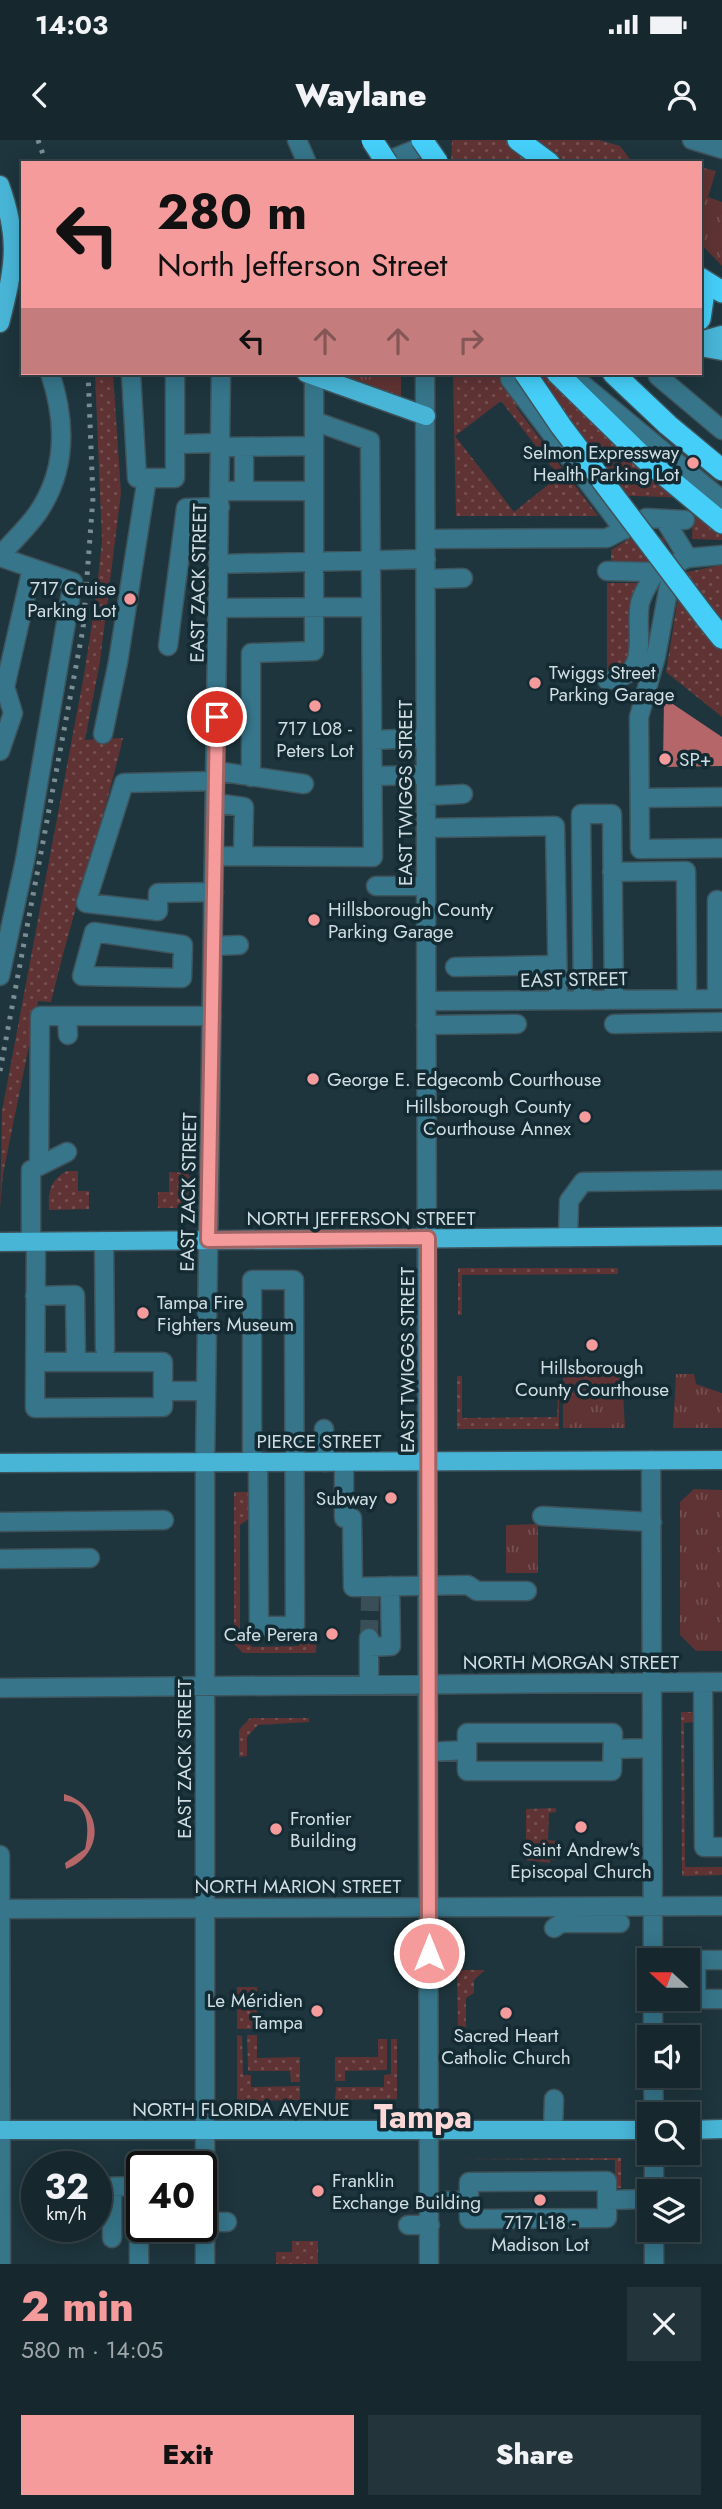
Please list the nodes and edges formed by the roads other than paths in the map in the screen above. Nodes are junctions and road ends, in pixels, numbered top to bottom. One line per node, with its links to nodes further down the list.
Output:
1 (297, 140): 6 (street)
2 (372, 140): 7 (highway, bridge)
3 (692, 140): 5 (street)
4 (424, 147): 8 (street); 9 (highway, bridge)
5 (722, 149)
6 (306, 161)
7 (386, 161)
8 (387, 161)
9 (436, 161)
10 (0, 185): 11 (main road)
11 (13, 254): 14 (main road)
12 (702, 279): 13 (highway)
13 (722, 292)
14 (0, 323)
15 (722, 335): 16 (main road)
16 (702, 340)
17 (702, 348): 18 (main road)
18 (722, 351)
19 (51, 375): 33 (street)
20 (64, 375): 33 (street)
21 (131, 375): 42 (street)
22 (175, 375): 37 (street)
23 (221, 375): 38 (street, EAST ZACK STREET)
24 (310, 375): 35 (street)
25 (313, 375): 34 (main road)
26 (425, 375): 34 (street, EAST TWIGGS STREET)
27 (510, 375): 50 (street)
28 (527, 375): 67 (highway, bridge)
29 (558, 375): 49 (highway)
30 (576, 375): 46 (street)
31 (615, 375): 41 (highway)
32 (658, 375): 36 (street)
33 (57, 394): 53 (street)
34 (426, 416): 51 (street, EAST TWIGGS STREET)
35 (313, 421): 39 (street); 55 (street)
36 (722, 430)
37 (175, 444): 38 (street); 42 (street)
38 (220, 445): 40 (street); 45 (street, EAST ZACK STREET)
39 (314, 446): 40 (street); 44 (street)
40 (244, 447): 43 (street)
41 (722, 470)
42 (147, 478): 70 (street)
43 (244, 491): 44 (street); 45 (street)
44 (314, 491): 57 (street)
45 (220, 499): 58 (street, EAST ZACK STREET); 68 (street)
46 (722, 500)
47 (664, 519): 48 (street); 50 (street); 56 (street)
48 (685, 520)
49 (722, 523)
50 (624, 530): 51 (street)
51 (426, 539): 54 (street, EAST TWIGGS STREET)
52 (722, 555): 56 (street)
53 (0, 556): 59 (street)
54 (426, 559): 55 (street); 63 (street, EAST TWIGGS STREET)
55 (371, 560): 57 (street); 65 (street)
56 (681, 560): 61 (street); 82 (street)
57 (314, 562): 58 (street); 64 (street)
58 (219, 564): 66 (street, EAST ZACK STREET)
59 (32, 568): 73 (street); 101 (street)
60 (607, 571): 61 (street)
61 (655, 572): 69 (street)
62 (463, 578): 63 (street)
63 (426, 579): 71 (street, EAST TWIGGS STREET)
64 (314, 607): 65 (street); 66 (street); 76 (street)
65 (371, 607): 72 (street)
66 (218, 608): 75 (street, EAST ZACK STREET)
67 (722, 638)
68 (169, 646)
69 (607, 680)
70 (103, 734)
71 (426, 738): 72 (street); 74 (street, EAST TWIGGS STREET)
72 (372, 740): 77 (street)
73 (0, 751)
74 (426, 775): 77 (street); 80 (street, EAST TWIGGS STREET)
75 (216, 776): 76 (street); 83 (street, EAST ZACK STREET); 93 (street)
76 (251, 776): 78 (street)
77 (373, 776): 89 (street)
78 (303, 784)
79 (463, 794): 80 (street)
80 (426, 796): 86 (street, EAST TWIGGS STREET)
81 (722, 797): 82 (street)
82 (640, 798): 84 (street)
83 (215, 803): 88 (street, EAST ZACK STREET); 89 (street)
84 (640, 818): 85 (street); 87 (street)
85 (612, 820): 90 (street); 106 (street)
86 (426, 828): 92 (street, EAST TWIGGS STREET); 98 (street)
87 (722, 848)
88 (215, 856): 89 (street); 93 (street, EAST ZACK STREET)
89 (243, 856)
90 (612, 872): 102 (street); 103 (street)
91 (376, 886): 92 (street)
92 (426, 886): 107 (street, EAST TWIGGS STREET)
93 (214, 892): 96 (street, EAST ZACK STREET)
94 (717, 900): 100 (street)
95 (239, 945): 96 (street)
96 (213, 950): 97 (street); 109 (street, EAST ZACK STREET)
97 (183, 954): 97 (street)
98 (557, 965): 99 (street); 105 (street)
99 (455, 967)
100 (720, 971): 104 (street)
101 (0, 976)
102 (614, 999): 103 (street, EAST STREET); 106 (street, EAST STREET)
103 (687, 999): 104 (street, EAST STREET)
104 (720, 999)
105 (558, 1000): 106 (street, EAST STREET); 107 (street, EAST STREET)
106 (583, 1000)
107 (427, 1001): 113 (street, EAST TWIGGS STREET)
108 (67, 1016): 109 (street); 114 (street); 116 (street)
109 (212, 1016): 121 (street, EAST ZACK STREET)
110 (722, 1022): 112 (street)
111 (517, 1024): 113 (street)
112 (614, 1024)
113 (426, 1025): 120 (street, EAST TWIGGS STREET)
114 (68, 1034)
115 (66, 1152): 116 (street)
116 (39, 1166): 122 (street)
117 (722, 1180): 119 (street)
118 (722, 1236): 119 (main road, NORTH JEFFERSON STREET)
119 (568, 1237): 120 (main road, NORTH JEFFERSON STREET)
120 (428, 1238): 121 (main road, NORTH JEFFERSON STREET); 134 (street, EAST TWIGGS STREET)
121 (208, 1240): 123 (main road, NORTH JEFFERSON STREET); 130 (street, EAST ZACK STREET)
122 (33, 1241): 123 (main road, NORTH JEFFERSON STREET); 124 (main road, NORTH JEFFERSON STREET); 125 (street)
123 (104, 1241): 126 (street)
124 (0, 1242)
125 (36, 1296): 127 (street); 128 (street)
126 (105, 1349)
127 (36, 1362): 128 (street); 129 (street)
128 (76, 1362): 129 (street)
129 (163, 1391): 130 (street)
130 (206, 1391): 135 (street, EAST ZACK STREET)
131 (324, 1429): 138 (street)
132 (651, 1460): 133 (main road, PIERCE STREET); 134 (main road, PIERCE STREET); 144 (street)
133 (722, 1460)
134 (429, 1461): 139 (main road, PIERCE STREET); 148 (street, EAST TWIGGS STREET)
135 (205, 1462): 136 (main road, PIERCE STREET); 140 (main road, PIERCE STREET); 155 (street, EAST ZACK STREET)
136 (255, 1462): 137 (main road, PIERCE STREET); 137 (street); 137 (street)
137 (294, 1462): 138 (main road, PIERCE STREET)
138 (325, 1462): 139 (main road, PIERCE STREET)
139 (344, 1462): 147 (street)
140 (0, 1463)
141 (542, 1516): 144 (street)
142 (164, 1520): 143 (street)
143 (0, 1522)
144 (652, 1522): 152 (street)
145 (90, 1558): 146 (street)
146 (0, 1559)
147 (390, 1586): 148 (street); 153 (street)
148 (429, 1586): 149 (street); 154 (street, EAST TWIGGS STREET)
149 (527, 1591)
150 (703, 1682): 151 (street, NORTH MORGAN STREET); 152 (street, NORTH MORGAN STREET); 161 (street)
151 (722, 1682)
152 (652, 1683): 154 (street, NORTH MORGAN STREET); 157 (street)
153 (369, 1684): 154 (street, NORTH MORGAN STREET); 155 (street, NORTH MORGAN STREET)
154 (429, 1684): 160 (street, EAST TWIGGS STREET)
155 (205, 1685): 156 (street, NORTH MORGAN STREET); 166 (street, EAST ZACK STREET)
156 (0, 1688)
157 (652, 1748): 158 (street); 165 (street)
158 (613, 1749): 159 (street); 159 (street)
159 (467, 1750): 160 (street)
160 (429, 1752): 163 (street, EAST TWIGGS STREET)
161 (722, 1847)
162 (0, 1855): 167 (street)
163 (429, 1906): 165 (street, NORTH MARION STREET); 166 (street, NORTH MARION STREET); 176 (street, EAST TWIGGS STREET)
164 (722, 1906): 165 (street, NORTH MARION STREET)
165 (653, 1907): 170 (street)
166 (205, 1908): 167 (street, NORTH MARION STREET); 180 (street, EAST ZACK STREET)
167 (0, 1909): 179 (street)
168 (621, 1923): 169 (street)
169 (554, 1928)
170 (653, 1948)
171 (700, 1960): 172 (street)
172 (722, 1960)
173 (700, 1997): 174 (street)
174 (722, 1999)
175 (554, 2099): 177 (street)
176 (431, 2129): 177 (main road, NORTH FLORIDA AVENUE); 180 (main road, NORTH FLORIDA AVENUE); 186 (street, EAST TWIGGS STREET)
177 (553, 2129): 181 (main road, NORTH FLORIDA AVENUE)
178 (722, 2129): 182 (main road)
179 (1, 2130): 180 (main road, NORTH FLORIDA AVENUE); 195 (street)
180 (204, 2130): 183 (street, EAST ZACK STREET)
181 (637, 2130)
182 (700, 2130)
183 (204, 2151)
184 (637, 2199): 185 (street)
185 (607, 2200): 187 (street); 187 (street)
186 (430, 2201): 187 (street); 191 (street, EAST TWIGGS STREET)
187 (469, 2201)
188 (217, 2222): 189 (street)
189 (227, 2222)
190 (408, 2225): 191 (street)
191 (430, 2225): 198 (street, EAST TWIGGS STREET)
192 (139, 2242): 196 (street)
193 (205, 2242): 197 (street, EAST ZACK STREET)
194 (654, 2242): 199 (street)
195 (1, 2264)
196 (139, 2264)
197 (205, 2264)
198 (429, 2264)
199 (654, 2264)

